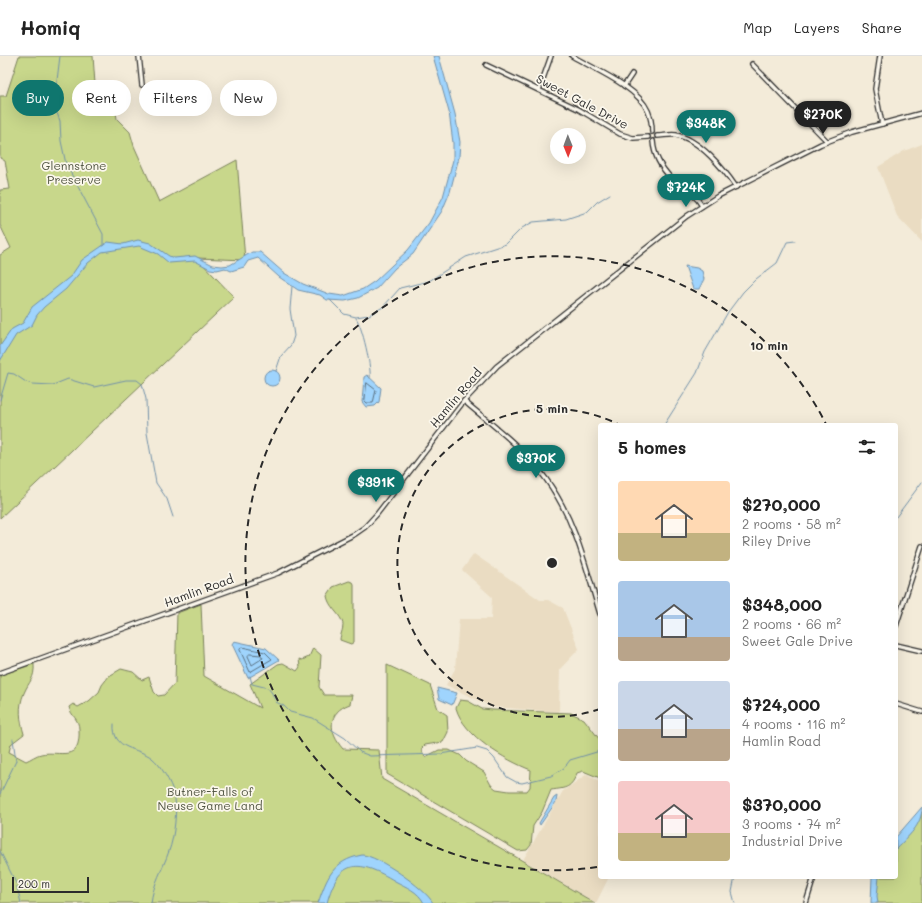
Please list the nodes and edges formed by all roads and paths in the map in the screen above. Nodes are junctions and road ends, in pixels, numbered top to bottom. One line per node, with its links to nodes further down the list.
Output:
1 (139, 56): 8 (street)
2 (552, 56): 10 (street)
3 (572, 56): 9 (street)
4 (880, 56): 12 (street)
5 (752, 64): 17 (street)
6 (486, 65): 10 (street, Sweet Gale Drive)
7 (632, 74): 9 (street)
8 (141, 80)
9 (624, 86): 13 (street)
10 (539, 90): 15 (street, Sweet Gale Drive)
11 (922, 113): 12 (street, Hamlin Road)
12 (882, 124): 17 (street, Hamlin Road)
13 (652, 132): 14 (street); 15 (street)
14 (657, 136): 16 (street); 18 (street)
15 (648, 137): 16 (street)
16 (653, 141): 19 (street)
17 (827, 141): 18 (street, Hamlin Road)
18 (736, 187): 19 (street, Hamlin Road)
19 (702, 206): 20 (street, Hamlin Road)
20 (464, 401): 22 (street); 26 (street, Hamlin Road)
21 (922, 546): 23 (street)
22 (598, 607)
23 (898, 620)
24 (898, 645): 25 (street)
25 (922, 651)
26 (0, 673)
27 (898, 705): 28 (street)
28 (922, 712)
29 (813, 879): 30 (street)
30 (806, 903)

